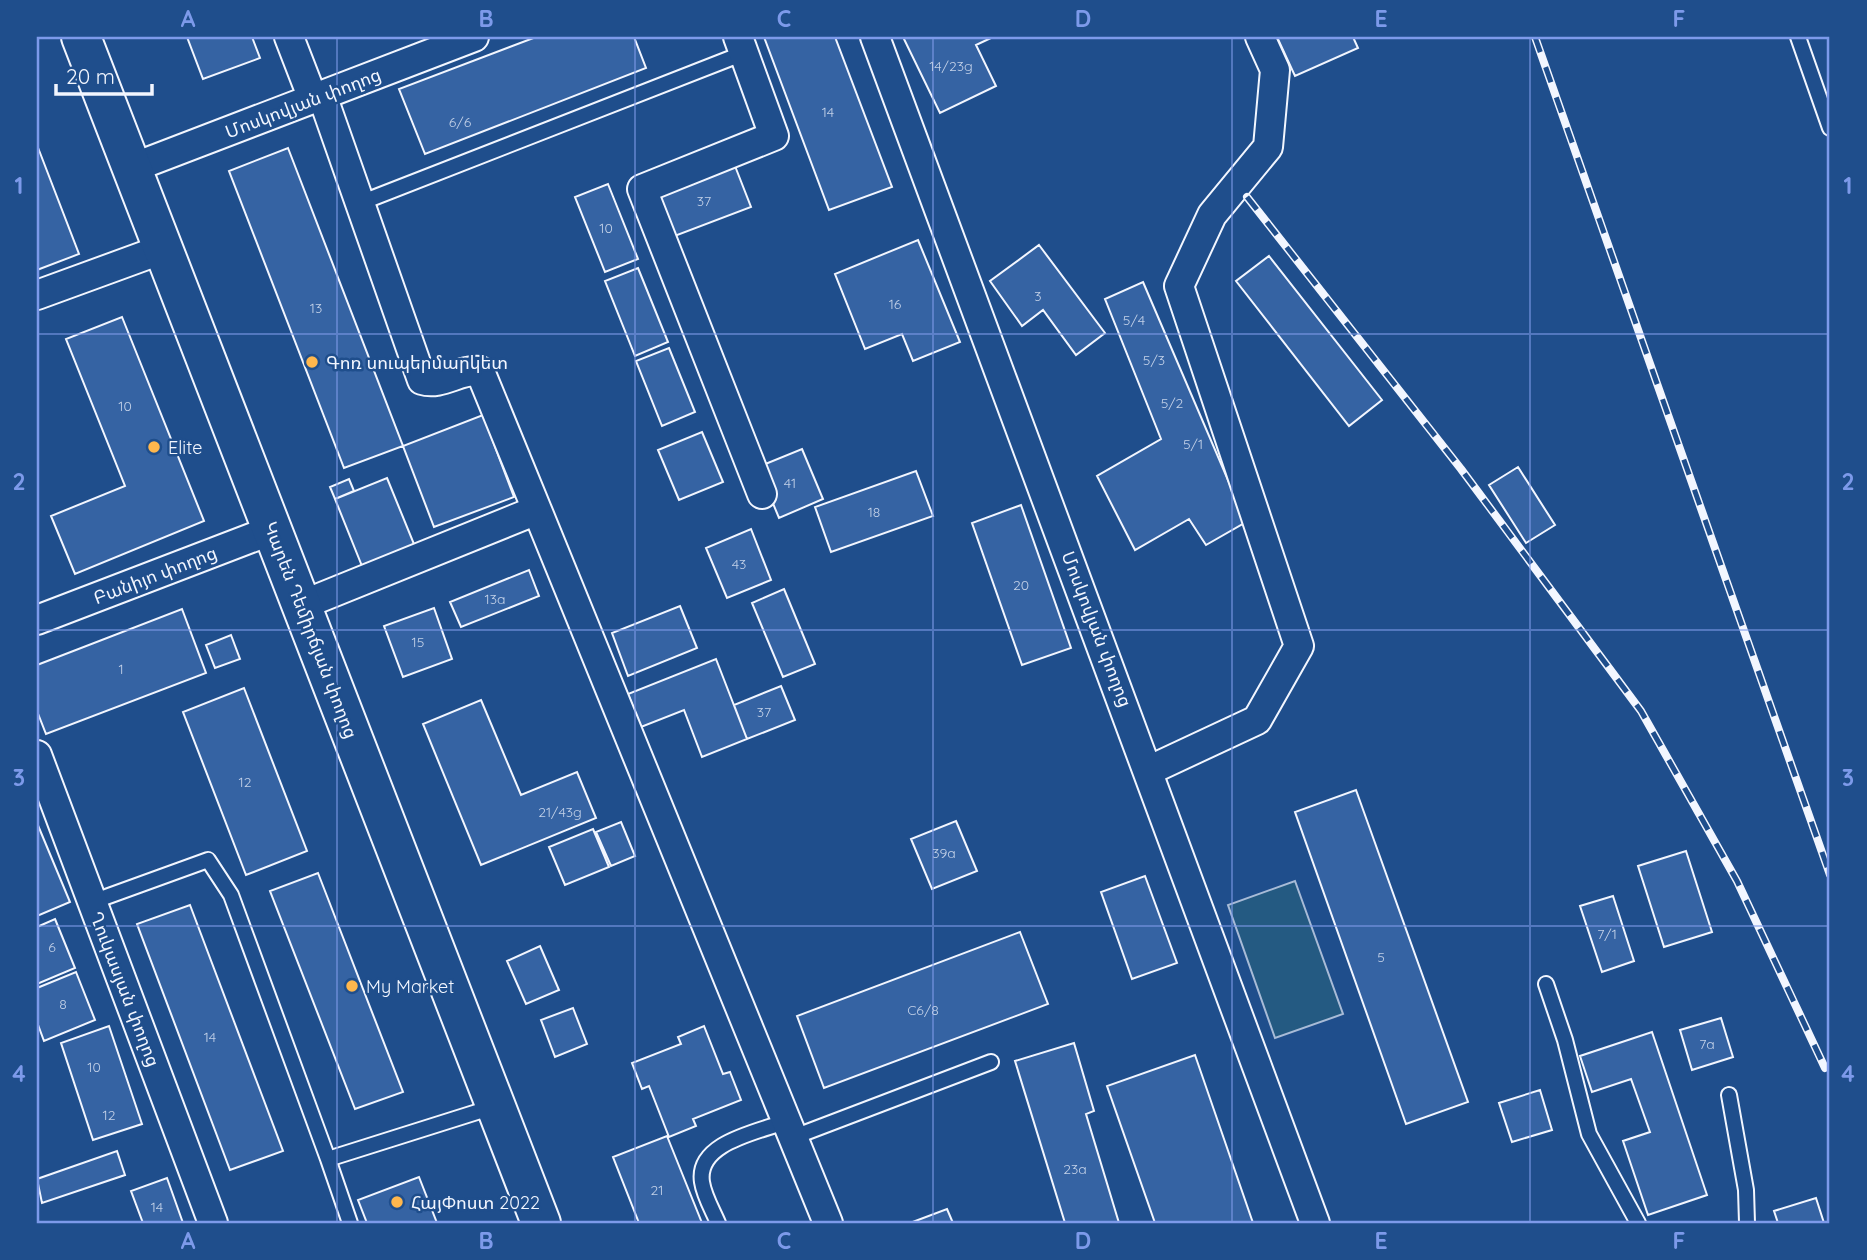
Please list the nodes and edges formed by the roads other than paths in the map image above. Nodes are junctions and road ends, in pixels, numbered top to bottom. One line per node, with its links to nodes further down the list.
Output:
1 (81, 37): 10 (street, Կարեն Դեմիրճյան փողոց)
2 (289, 37): 8 (street)
3 (474, 37): 8 (street, Մոսկովյան փողոց)
4 (876, 37): 20 (street, Մոսկովյան փողոց)
5 (1260, 37): 20 (street)
6 (1798, 37): 9 (lane)
7 (741, 45): 11 (lane); 14 (street)
8 (318, 97): 10 (street, Մոսկովյան փողոց); 11 (street)
9 (1830, 128)
10 (132, 168): 12 (street, Կարեն Դեմիրճյան փողոց)
11 (360, 202): 15 (street)
12 (163, 249): 13 (street); 16 (street, Կարեն Դեմիրճյան փողոց)
13 (37, 295)
14 (762, 494)
15 (537, 510): 17 (street); 26 (street)
16 (272, 530): 17 (street, Կարեն Դեմիրճյան փողոց); 18 (street, Բանիյո փողոց)
17 (302, 605): 25 (street, Կարեն Դեմիրճյան փողոց)
18 (37, 620)
19 (37, 755): 21 (street, Ղուկասյան փողոց)
20 (1150, 770): 33 (street, Մոսկովյան փողոց)
21 (92, 902): 27 (lane); 28 (street, Ղուկասյան փողոց)
22 (1546, 984): 34 (lane)
23 (991, 1062): 26 (lane)
24 (1729, 1095): 35 (lane)
25 (496, 1106): 27 (lane); 30 (street, Կարեն Դեմիրճյան փողոց)
26 (790, 1129): 31 (lane); 32 (street)
27 (328, 1158): 29 (lane)
28 (213, 1223)
29 (349, 1223)
30 (541, 1223)
31 (718, 1223)
32 (828, 1223)
33 (1315, 1223)
34 (1639, 1223)
35 (1747, 1223)

